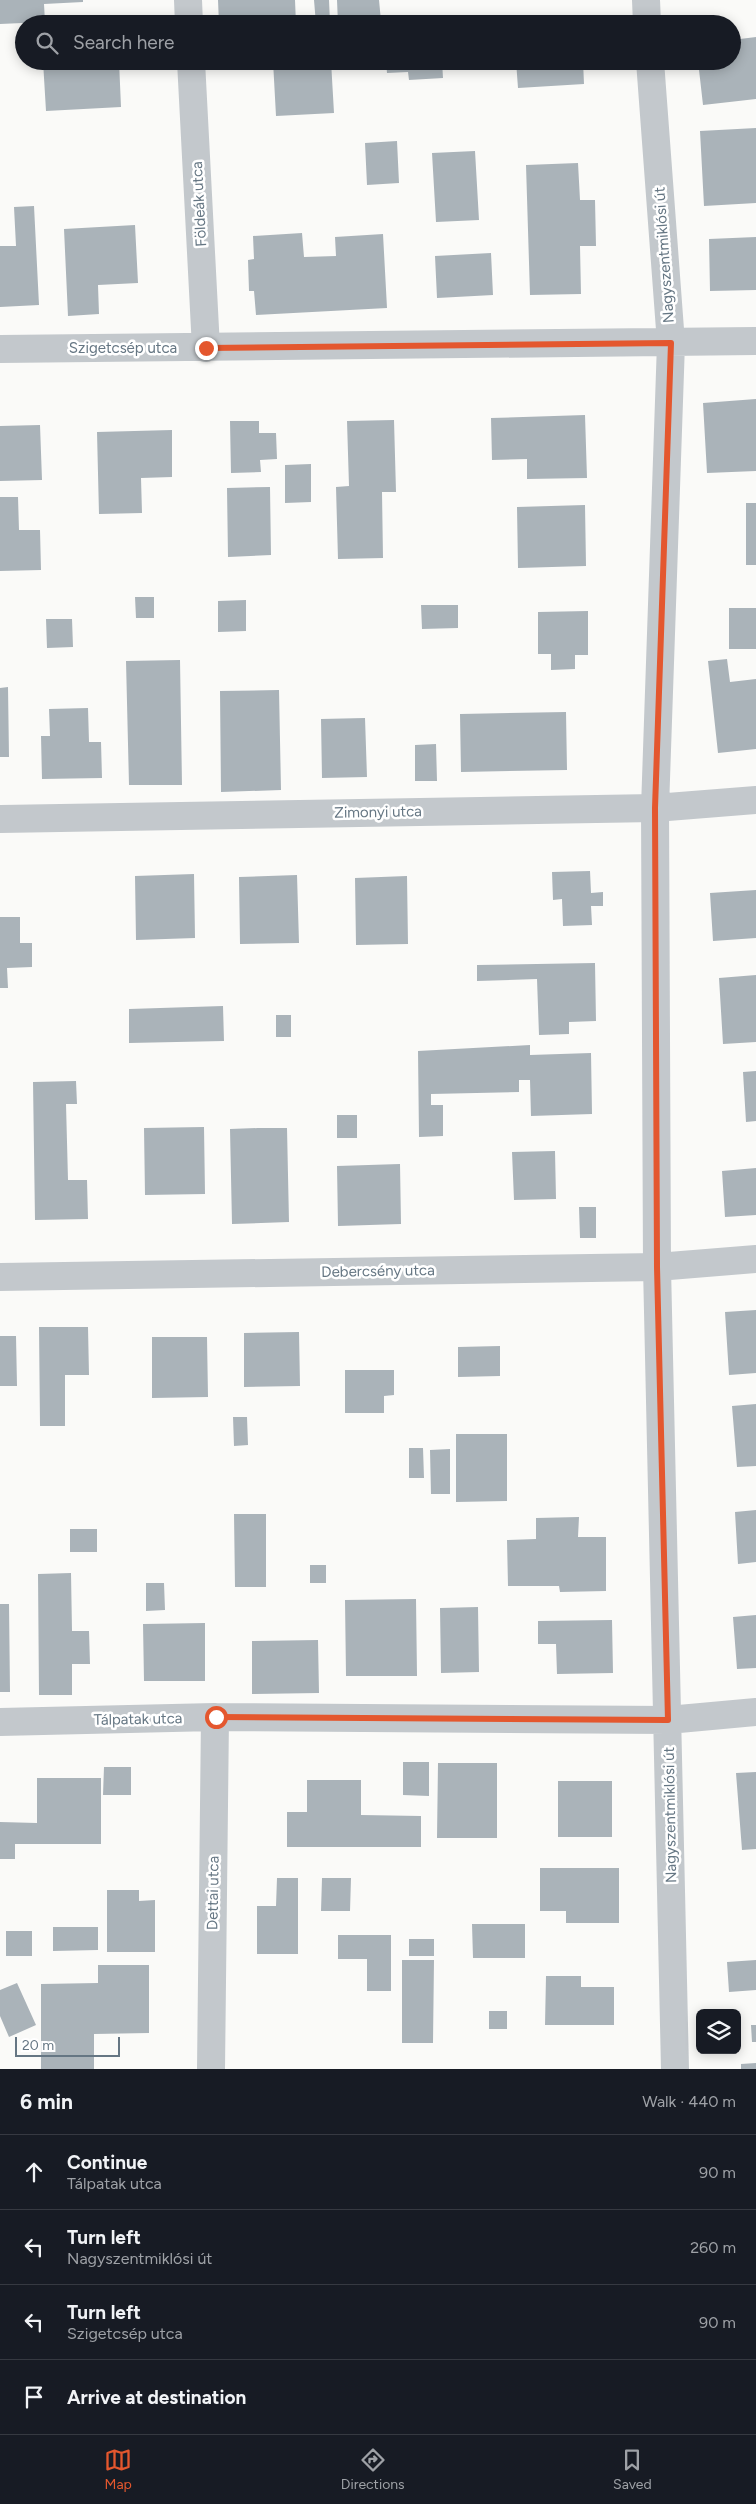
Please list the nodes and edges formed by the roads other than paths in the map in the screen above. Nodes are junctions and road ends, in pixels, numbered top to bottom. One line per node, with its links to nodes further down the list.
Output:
1 (188, 0): 3 (street)
2 (646, 0): 4 (street)
3 (189, 15)
4 (647, 15)
5 (191, 70): 9 (street, Földeák utca)
6 (651, 70): 8 (street, Nagyszentmiklósi út)
7 (756, 341): 8 (street, Szigetcsép utca)
8 (671, 343): 9 (street, Szigetcsép utca); 12 (street, Nagyszentmiklósi út)
9 (206, 348): 10 (street, Szigetcsép utca)
10 (0, 349)
11 (756, 800): 12 (street, Zimonyi utca)
12 (655, 808): 13 (street, Zimonyi utca); 15 (street, Nagyszentmiklósi út)
13 (0, 819)
14 (756, 1259): 15 (street, Debercsény utca)
15 (657, 1267): 16 (street, Debercsény utca); 19 (street, Nagyszentmiklósi út)
16 (0, 1277)
17 (756, 1712): 19 (street, Tálpatak utca)
18 (216, 1717): 19 (street, Tálpatak utca); 20 (street, Tálpatak utca); 21 (street, Dettai utca)
19 (668, 1720): 22 (street, Nagyszentmiklósi út)
20 (0, 1722)
21 (211, 2069)
22 (675, 2069)

